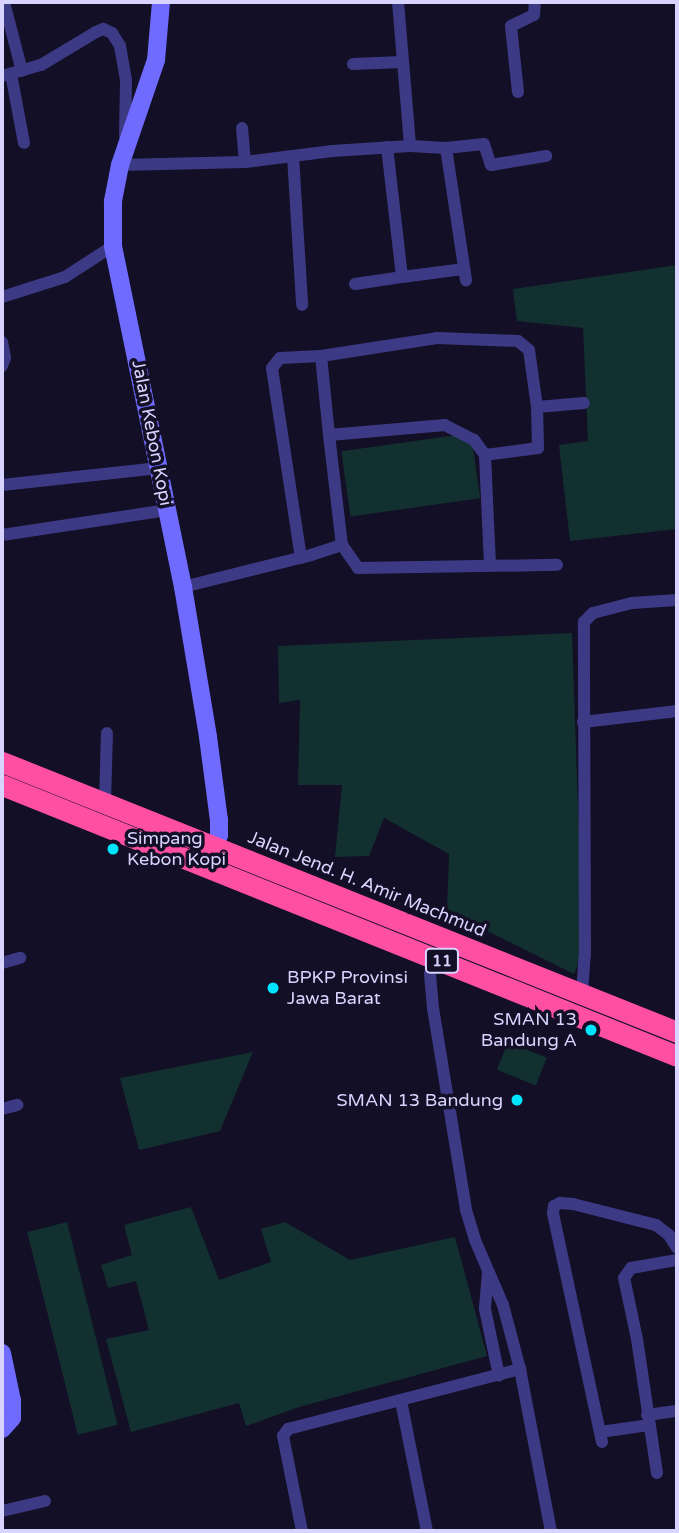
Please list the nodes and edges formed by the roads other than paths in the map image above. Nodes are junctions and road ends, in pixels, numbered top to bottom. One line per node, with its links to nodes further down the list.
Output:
1 (4, 2): 7 (street)
2 (161, 2): 16 (main road, Jalan Kebon Kopi)
3 (398, 2): 5 (street)
4 (536, 2): 8 (street)
5 (402, 62): 6 (street); 11 (street)
6 (353, 64)
7 (11, 74): 10 (street); 16 (street)
8 (518, 92)
9 (242, 128): 17 (street)
10 (24, 144)
11 (410, 146): 12 (street); 13 (street)
12 (387, 148): 14 (street); 19 (street)
13 (446, 148): 15 (street); 19 (street)
14 (293, 156): 17 (street); 22 (street)
15 (546, 156)
16 (123, 158): 17 (street); 18 (main road, Jalan Kebon Kopi)
17 (245, 162)
18 (113, 246): 21 (street); 30 (main road, Jalan Kebon Kopi)
19 (402, 277): 20 (street)
20 (355, 284)
21 (2, 297)
22 (302, 305)
23 (2, 342): 25 (street)
24 (321, 356): 27 (street); 28 (street); 35 (street)
25 (2, 366)
26 (584, 403): 27 (street)
27 (537, 407): 29 (street)
28 (328, 435): 29 (street); 34 (street)
29 (485, 454): 36 (street)
30 (159, 468): 31 (street); 32 (main road, Jalan Kebon Kopi)
31 (2, 485)
32 (167, 510): 33 (street); 38 (main road, Jalan Kebon Kopi)
33 (2, 536)
34 (342, 544): 35 (street); 36 (street)
35 (302, 558): 38 (street)
36 (489, 565): 37 (street)
37 (557, 565)
38 (183, 587): 46 (main road, Jalan Kebon Kopi)
39 (677, 600): 41 (street)
40 (677, 711): 41 (street)
41 (583, 722): 50 (street)
42 (107, 733): 45 (street)
43 (2, 762): 45 (highway, Jalan Jend. H. Amir Machmud / 11)
44 (2, 785): 46 (highway, Jalan Jend. H. Amir Machmud / 11)
45 (105, 803): 46 (highway, Jalan Jend. H. Amir Machmud / 11)
46 (212, 858): 48 (highway, Jalan Jend. H. Amir Machmud / 11); 50 (highway, Jalan Jend. H. Amir Machmud / 11)
47 (20, 958): 49 (street)
48 (435, 958): 52 (highway, Jalan Jend. H. Amir Machmud / 11); 57 (street)
49 (2, 963)
50 (582, 994): 51 (highway, Jalan Jend. H. Amir Machmud / 11)
51 (677, 1032)
52 (677, 1056)
53 (17, 1105): 54 (street)
54 (2, 1109)
55 (677, 1248): 63 (street)
56 (677, 1260): 63 (street)
57 (488, 1273): 59 (street); 60 (street)
58 (2, 1353): 64 (main road)
59 (520, 1369): 60 (street); 70 (street)
60 (499, 1376): 61 (street)
61 (401, 1401): 68 (street); 69 (street)
62 (677, 1411): 63 (street)
63 (648, 1420): 65 (street)
64 (2, 1429)
65 (657, 1473)
66 (44, 1501): 67 (street)
67 (2, 1511)
68 (302, 1531)
69 (427, 1531)
70 (551, 1531)

